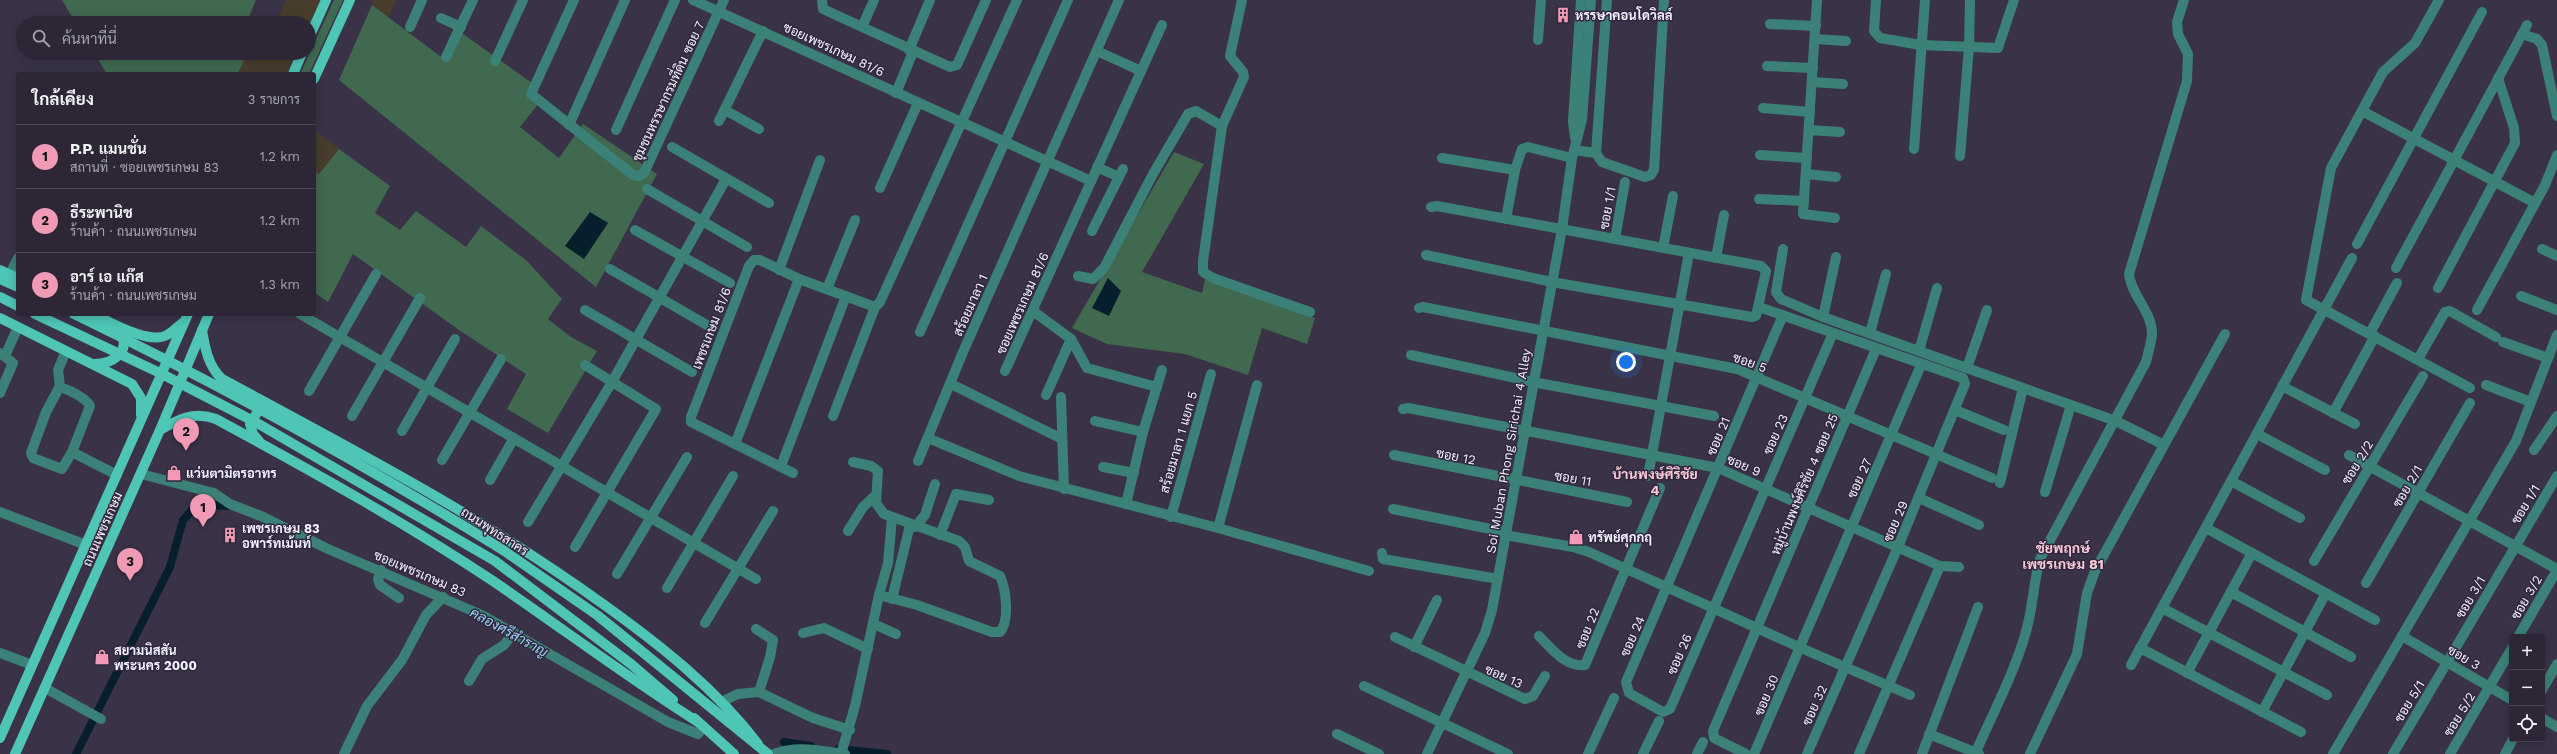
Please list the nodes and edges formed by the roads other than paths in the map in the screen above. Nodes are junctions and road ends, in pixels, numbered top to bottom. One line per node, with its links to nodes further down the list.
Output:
1 (326, 0): 34 (main road)
2 (350, 0): 56 (main road)
3 (422, 0): 38 (street)
4 (472, 0): 39 (street)
5 (523, 0): 51 (street)
6 (574, 0): 69 (street, ชุมชนหรรษากรมที่ดิน ซอย 7)
7 (625, 0): 69 (street)
8 (675, 0): 72 (street)
9 (693, 0): 31 (street, ซอยเพชรเกษม 81/6)
10 (724, 0): 31 (street, ชุมชนหรรษากรมที่ดิน ซอย 7)
11 (822, 0): 40 (street)
12 (874, 0): 40 (street)
13 (930, 0): 47 (street)
14 (986, 0): 47 (street)
15 (1017, 0): 68 (street)
16 (1068, 0): 76 (street)
17 (1118, 0): 48 (street, สร้อยมาลา 1)
18 (1242, 0): 70 (street)
19 (1541, 0): 43 (street)
20 (1581, 0): 78 (street, Soi Muban Phong Sirichai 4 Alley)
21 (1591, 0): 78 (street, Soi Muban Phong Sirichai 4 Alley)
22 (1607, 0): 80 (street)
23 (1664, 0): 80 (street)
24 (1817, 0): 37 (street)
25 (1876, 0): 45 (street)
26 (1924, 0): 45 (street)
27 (1970, 0): 46 (street)
28 (2014, 0): 46 (street)
29 (2184, 0): 235 (street)
30 (2439, 0): 64 (street)
31 (719, 11): 41 (street, ซอยเพชรเกษม 81/6); 69 (street, ชุมชนหรรษากรมที่ดิน ซอย 7)
32 (2482, 12): 75 (street)
33 (441, 18): 39 (street)
34 (316, 22)
35 (1770, 24): 37 (street)
36 (1162, 25): 54 (street, ซอยเพชรเกษม 81/6)
37 (1816, 26): 42 (street)
38 (410, 27)
39 (461, 27): 49 (street)
40 (862, 27): 47 (street)
41 (763, 31): 60 (street, ซอยเพชรเกษม 81/6); 63 (street)
42 (1815, 39): 44 (street); 53 (street)
43 (1538, 40)
44 (1846, 41)
45 (1921, 45): 46 (street); 79 (street)
46 (1970, 47): 83 (street)
47 (911, 50): 60 (street)
48 (1097, 51): 54 (street); 88 (street, สร้อยมาลา 1)
49 (446, 57)
50 (299, 60): 55 (main road)
51 (495, 61)
52 (1767, 66): 53 (street)
53 (1813, 68): 58 (street)
54 (1141, 71): 89 (street, ซอยเพชรเกษม 81/6)
55 (294, 72)
56 (316, 75)
57 (2498, 78): 66 (street); 87 (street); 96 (street)
58 (1812, 82): 59 (street); 65 (street)
59 (1843, 84)
60 (896, 93): 61 (street, ซอยเพชรเกษม 81/6)
61 (918, 103): 68 (street, ซอยเพชรเกษม 81/6); 97 (street)
62 (1763, 108): 65 (street)
63 (725, 110): 67 (street); 71 (street)
64 (2362, 111): 75 (street); 153 (street)
65 (1810, 112): 73 (street)
66 (2557, 116)
67 (719, 121)
68 (962, 124): 76 (street, ซอยเพชรเกษม 81/6); 149 (street)
69 (569, 125)
70 (1222, 126): 133 (street); 159 (street)
71 (759, 129)
72 (616, 130)
73 (1809, 130): 74 (street); 85 (street)
74 (1840, 132)
75 (2414, 138): 87 (street); 114 (street)
76 (1005, 142): 88 (street, ซอยเพชรเกษม 81/6); 173 (street)
77 (672, 147): 93 (street)
78 (1574, 149): 80 (street); 90 (street); 110 (street, Soi Muban Phong Sirichai 4 Alley)
79 (1914, 149)
80 (1596, 153)
81 (1760, 155): 85 (street)
82 (2557, 155): 102 (street)
83 (1960, 156)
84 (1442, 158): 90 (street)
85 (1807, 158): 91 (street)
86 (820, 160): 129 (street)
87 (2454, 160): 96 (street); 126 (street)
88 (1049, 162): 94 (street, ซอยเพชรเกษม 81/6); 206 (street, สร้อยมาลา 1)
89 (1097, 167): 94 (street, ซอยเพชรเกษม 81/6); 112 (street)
90 (1515, 170): 107 (street)
91 (1806, 174): 92 (street); 101 (street)
92 (1836, 176)
93 (726, 179): 103 (street); 109 (street)
94 (1091, 181): 158 (street, ซอยเพชรเกษม 81/6)
95 (1625, 182): 113 (street, ซอย 1/1)
96 (2495, 182): 102 (street); 141 (street)
97 (880, 188)
98 (647, 189): 109 (street)
99 (1673, 196): 116 (street)
100 (1758, 199): 101 (street)
101 (1804, 201): 106 (street)
102 (2535, 203): 156 (street)
103 (769, 204)
104 (1431, 207): 107 (street)
105 (1724, 215): 124 (street)
106 (1834, 218)
107 (1506, 219): 110 (street)
108 (855, 220): 142 (street)
109 (701, 221): 115 (street); 122 (street)
110 (1562, 229): 113 (street); 137 (street, Soi Muban Phong Sirichai 4 Alley)
111 (635, 230): 122 (street)
112 (1092, 231)
113 (1615, 239): 116 (street)
114 (2357, 244)
115 (747, 247)
116 (1663, 248): 119 (street)
117 (1783, 248): 166 (street)
118 (2542, 249): 121 (street)
119 (1689, 253): 124 (street); 150 (street)
120 (1426, 255): 137 (street)
121 (2557, 256)
122 (684, 257): 136 (street); 147 (street)
123 (1836, 257): 166 (street)
124 (1716, 258): 151 (street)
125 (2352, 258): 153 (street)
126 (2396, 268)
127 (610, 269): 147 (street)
128 (0, 270): 132 (main road)
129 (780, 270): 135 (street, เพชรเกษม 81/6); 248 (street, เพชรเกษม 81/6)
130 (376, 274): 180 (street)
131 (1886, 274): 176 (street)
132 (14, 276)
133 (1078, 276)
134 (0, 279): 139 (main road)
135 (799, 279): 142 (street, เพชรเกษม 81/6); 248 (street)
136 (730, 282)
137 (1552, 282): 150 (street); 174 (street, Soi Muban Phong Sirichai 4 Alley)
138 (2397, 283): 178 (street)
139 (16, 286)
140 (1937, 288): 185 (street)
141 (2438, 288)
142 (827, 289): 143 (street, เพชรเกษม 81/6)
143 (846, 296): 149 (street, เพชรเกษม 81/6); 262 (street)
144 (2521, 296): 157 (street)
145 (0, 297): 148 (main road)
146 (420, 298): 193 (street)
147 (660, 298): 171 (street); 183 (street)
148 (16, 305)
149 (875, 306): 230 (street)
150 (1680, 306): 151 (street); 189 (street)
151 (1759, 307): 160 (street)
152 (1419, 308): 174 (street, ซอย 5)
153 (2324, 309): 178 (street); 209 (street)
154 (585, 310): 183 (street)
155 (1987, 310): 197 (street)
156 (2477, 310)
157 (2557, 310)
158 (1033, 311): 182 (street); 199 (street, ซอยเพชรเกษม 81/6)
159 (1310, 312)
160 (1783, 315): 175 (street); 203 (street, ซอย 21)
161 (40, 316): 388 (main road, ถนนพุทธสาคร, bridge)
162 (78, 316): 397 (main road, ถนนพุทธสาคร, bridge)
163 (97, 316): 169 (main road)
164 (209, 316): 172 (main road, ถนนเพชรเกษม)
165 (303, 316): 180 (street)
166 (1823, 316): 176 (street)
167 (187, 317): 169 (main road); 236 (main road, ถนนเพชรเกษม)
168 (0, 318): 170 (main road)
169 (115, 324): 194 (main road)
170 (18, 327): 186 (main road); 187 (street)
171 (712, 328)
172 (202, 330): 226 (main road); 238 (main road, ถนนเพชรเกษม)
173 (920, 332)
174 (1543, 332): 189 (street, ซอย 5); 205 (street, Soi Muban Phong Sirichai 4 Alley)
175 (1833, 333): 184 (street); 219 (street, ซอย 23)
176 (1870, 333): 185 (street)
177 (2225, 334): 250 (street)
178 (2372, 335): 192 (street); 228 (street)
179 (2557, 335): 190 (street)
180 (340, 338): 193 (street); 215 (street)
181 (455, 339): 212 (street)
182 (1071, 339): 211 (street); 217 (street)
183 (635, 340): 200 (street); 204 (street)
184 (1876, 349): 195 (street); 232 (street, หมู่บ้านพงษ์ศิริชัย 4 ซอย 25)
185 (1919, 350): 197 (street)
186 (66, 351): 194 (main road); 210 (street)
187 (3, 354): 216 (street)
188 (1412, 355): 205 (street)
189 (1670, 356): 203 (street, ซอย 5); 223 (street)
190 (2548, 358): 192 (street); 220 (street)
191 (501, 359): 227 (street)
192 (2418, 359): 214 (street)
193 (383, 363): 212 (street); 229 (street)
194 (94, 364): 236 (main road)
195 (1922, 365): 225 (street, ซอย 29); 244 (street, ซอย 27)
196 (585, 366): 204 (street)
197 (1967, 368): 213 (street)
198 (1162, 370): 211 (street)
199 (1005, 371)
200 (692, 372)
201 (1211, 374): 293 (street, สร้อยมาลา 1 แยก 5)
202 (2423, 376): 263 (street, ซอย 2/2)
203 (1756, 377): 219 (street, ซอย 5); 265 (street, ซอย 21)
204 (612, 382): 261 (street); 282 (street)
205 (1533, 382): 223 (street); 241 (street, Soi Muban Phong Sirichai 4 Alley)
206 (950, 384): 246 (street, สร้อยมาลา 1); 247 (street)
207 (1257, 385): 302 (street)
208 (2486, 385): 220 (street)
209 (2282, 386): 228 (street); 243 (street)
210 (60, 387): 252 (street); 252 (street)
211 (1157, 387): 242 (street)
212 (426, 388): 227 (street); 239 (street)
213 (2023, 388): 222 (street); 256 (street, ซอย 5)
214 (2470, 388)
215 (309, 391)
216 (0, 393)
217 (1046, 395)
218 (1061, 397): 247 (street)
219 (1804, 398): 232 (street, ซอย 5); 280 (street, ซอย 23)
220 (2531, 402): 297 (street)
221 (2470, 403): 283 (street, ซอย 2/1)
222 (2071, 405): 235 (street); 281 (street)
223 (1661, 406): 231 (street); 254 (street)
224 (1403, 409): 241 (street, ซอย 9)
225 (1956, 410): 240 (street); 256 (street, ซอย 29)
226 (284, 412): 249 (main road); 381 (main road)
227 (470, 413): 245 (street); 258 (street)
228 (2333, 413): 237 (street)
229 (352, 416)
230 (833, 416)
231 (1714, 416)
232 (1848, 416): 244 (street, ซอย 5); 289 (street, หมู่บ้านพงษ์ศิริชัย 4 ซอย 25)
233 (2557, 416): 251 (street)
234 (1094, 421): 242 (street)
235 (2116, 421): 250 (street); 414 (street)
236 (140, 422): 270 (main road, ถนนเพชรเกษม)
237 (2355, 424)
238 (160, 430): 249 (main road); 269 (main road, ถนนเพชรเกษม)
239 (402, 430)
240 (2004, 430)
241 (1523, 431): 254 (street, ซอย 9); 275 (street, Soi Muban Phong Sirichai 4 Alley)
242 (1143, 432): 268 (street)
243 (2257, 434): 266 (street); 276 (street)
244 (1891, 436): 256 (street, ซอย 5); 301 (street, ซอย 27)
245 (514, 438): 261 (street); 274 (street)
246 (928, 438): 259 (street, สร้อยมาลา 1); 279 (street)
247 (1062, 439): 279 (street)
248 (735, 444): 262 (street, เพชรเกษม 81/6)
249 (263, 445): 388 (main road)
250 (2164, 446): 415 (street)
251 (2534, 450)
252 (72, 452): 270 (street)
253 (1394, 455): 275 (street, ซอย 12)
254 (1652, 455): 265 (street, ซอย 9); 272 (street)
255 (2349, 455): 263 (street)
256 (1937, 456): 285 (street, ซอย 29)
257 (687, 457): 294 (street)
258 (442, 460)
259 (918, 461)
260 (853, 462): 284 (street)
261 (561, 466): 282 (street); 298 (street)
262 (781, 466): 267 (street, เพชรเกษม 81/6)
263 (2369, 466): 283 (street); 316 (street, ซอย 2/2)
264 (1103, 467): 268 (street)
265 (1718, 468): 280 (street, ซอย 9); 329 (street, ซอย 21)
266 (2326, 470)
267 (793, 473)
268 (1134, 473): 288 (street)
269 (141, 474): 321 (street, ซอยเพชรเกษม 83); 375 (main road, ถนนเพชรเกษม)
270 (117, 475): 308 (main road, ถนนเพชรเกษม)
271 (734, 476): 307 (street)
272 (1648, 476)
273 (2556, 476): 309 (street, ซอย 1/1)
274 (490, 480)
275 (1514, 481): 287 (street, ซอย 11); 305 (street, Soi Muban Phong Sirichai 4 Alley)
276 (2231, 481): 296 (street); 303 (street)
277 (935, 484): 300 (street)
278 (1660, 488): 322 (street)
279 (1064, 489): 288 (street)
280 (1765, 489): 289 (street, ซอย 9); 339 (street, ซอย 23)
281 (2045, 492)
282 (608, 493): 294 (street); 310 (street)
283 (2417, 494): 297 (street); 327 (street, ซอย 2/1)
284 (876, 495): 295 (street); 304 (street)
285 (1919, 498): 299 (street); 312 (street, ซอย 29)
286 (989, 500): 306 (street)
287 (1627, 502)
288 (1126, 504): 293 (street)
289 (1808, 508): 301 (street, ซอย 9); 343 (street, หมู่บ้านพงษ์ศิริชัย 4 ซอย 25)
290 (1393, 509): 305 (street)
291 (773, 511): 319 (street)
292 (0, 512): 308 (street)
293 (1171, 517): 302 (street)
294 (651, 518): 307 (street); 324 (street)
295 (892, 518): 300 (street); 313 (street)
296 (2300, 518)
297 (2468, 521): 309 (street); 352 (street)
298 (528, 522)
299 (1979, 525)
300 (913, 526): 306 (street); 311 (street)
301 (1852, 527): 312 (street, ซอย 9); 355 (street, ซอย 27)
302 (1218, 528): 323 (street)
303 (2206, 528): 314 (street); 338 (street)
304 (848, 532)
305 (1505, 533): 322 (street); 326 (street, Soi Muban Phong Sirichai 4 Alley)
306 (940, 534): 335 (street)
307 (694, 543): 319 (street); 328 (street)
308 (86, 545): 363 (main road, ถนนเพชรเกษม)
309 (2516, 545): 320 (street); 361 (street, ซอย 3/1)
310 (575, 547)
311 (904, 547): 313 (street); 335 (street)
312 (1898, 547): 317 (street, ซอย 9); 365 (street, ซอย 29)
313 (888, 550): 332 (street)
314 (2252, 553): 330 (street); 331 (street)
315 (1382, 554): 326 (street)
316 (2314, 561)
317 (1940, 566): 318 (street); 373 (street)
318 (1958, 567)
319 (737, 569): 325 (street); 341 (street)
320 (2557, 569): 350 (street, ซอย 3/2)
321 (381, 570): 333 (street, ซอยเพชรเกษม 83); 334 (street)
322 (1625, 570): 329 (street); 351 (street, ซอย 22)
323 (1369, 571)
324 (618, 574)
325 (756, 579)
326 (1498, 580): 367 (street, Soi Muban Phong Sirichai 4 Alley)
327 (2366, 583)
328 (667, 588)
329 (1667, 589): 339 (street); 382 (street, ซอย 24)
330 (2231, 592): 346 (street); 348 (street)
331 (2326, 593): 340 (street); 346 (street)
332 (879, 595): 335 (street); 342 (street)
333 (443, 597): 345 (street, ซอยเพชรเกษม 83); 400 (street)
334 (399, 598)
335 (892, 599)
336 (1437, 600): 354 (street)
337 (1978, 607): 393 (street)
338 (2162, 608): 348 (street); 356 (street)
339 (1712, 609): 343 (street); 382 (street, ซอย 26)
340 (2375, 620)
341 (705, 623)
342 (874, 624): 349 (street); 357 (street)
343 (1756, 628): 355 (street); 398 (street, หมู่บ้านพงษ์ศิริชัย 4 ซอย 25)
344 (756, 629): 376 (street)
345 (514, 632): 370 (street); 388 (street, ซอยเพชรเกษม 83)
346 (2305, 632): 360 (street); 366 (street)
347 (803, 633): 357 (street)
348 (2209, 633): 366 (street); 368 (street)
349 (896, 634)
350 (2520, 634)
351 (1539, 636)
352 (2402, 636): 361 (street, ซอย 3); 416 (street)
353 (1395, 638): 354 (street, ซอย 13)
354 (1414, 647): 367 (street, ซอย 13)
355 (1800, 648): 365 (street); 398 (street, ซอย 30)
356 (2140, 648): 364 (street); 368 (street)
357 (868, 649): 391 (street)
358 (0, 653): 363 (street)
359 (2509, 653): 374 (street)
360 (2351, 657)
361 (2447, 662): 374 (street, ซอย 3); 417 (street, ซอย 5/1)
362 (2557, 664): 371 (street)
363 (32, 665): 394 (main road, ถนนเพชรเกษม)
364 (2131, 665)
365 (1845, 667): 373 (street); 411 (street, ซอย 32)
366 (2283, 672): 378 (street); 383 (street)
367 (1466, 673): 369 (street, ซอย 13); 387 (street, Soi Muban Phong Sirichai 4 Alley)
368 (2187, 673): 383 (street)
369 (1545, 676)
370 (469, 681)
371 (2545, 685)
372 (1364, 686): 387 (street)
373 (1889, 686): 377 (street); 412 (street)
374 (2490, 687): 380 (street, ซอย 3); 418 (street, ซอย 5/2)
375 (45, 688): 384 (street); 399 (main road, ถนนเพชรเกษม)
376 (759, 692): 381 (street); 391 (street)
377 (1910, 695)
378 (2327, 695)
379 (1614, 698): 408 (street)
380 (2509, 698)
381 (721, 702): 397 (main road)
382 (1670, 710)
383 (2262, 712): 390 (street)
384 (101, 719)
385 (2545, 720): 389 (street)
386 (1659, 721): 409 (street)
387 (1442, 723): 406 (street, Soi Muban Phong Sirichai 4 Alley); 407 (street)
388 (700, 727): 401 (main road, ถนนพุทธสาคร)
389 (2557, 727)
390 (2301, 732)
391 (848, 734): 404 (street)
392 (1337, 734): 405 (street)
393 (1929, 734): 413 (street); 414 (street)
394 (0, 738)
395 (1703, 742): 410 (street)
396 (2512, 742): 419 (street)
397 (758, 744): 402 (main road, ถนนพุทธสาคร)
398 (1752, 753)
399 (15, 754)
400 (344, 754)
401 (734, 754)
402 (768, 754)
403 (774, 754): 404 (street)
404 (842, 754)
405 (1379, 754)
406 (1427, 754)
407 (1508, 754)
408 (1588, 754)
409 (1643, 754)
410 (1697, 754)
411 (1807, 754)
412 (1859, 754)
413 (1922, 754)
414 (1977, 754)
415 (2030, 754)
416 (2333, 754)
417 (2393, 754)
418 (2450, 754)
419 (2505, 754)

